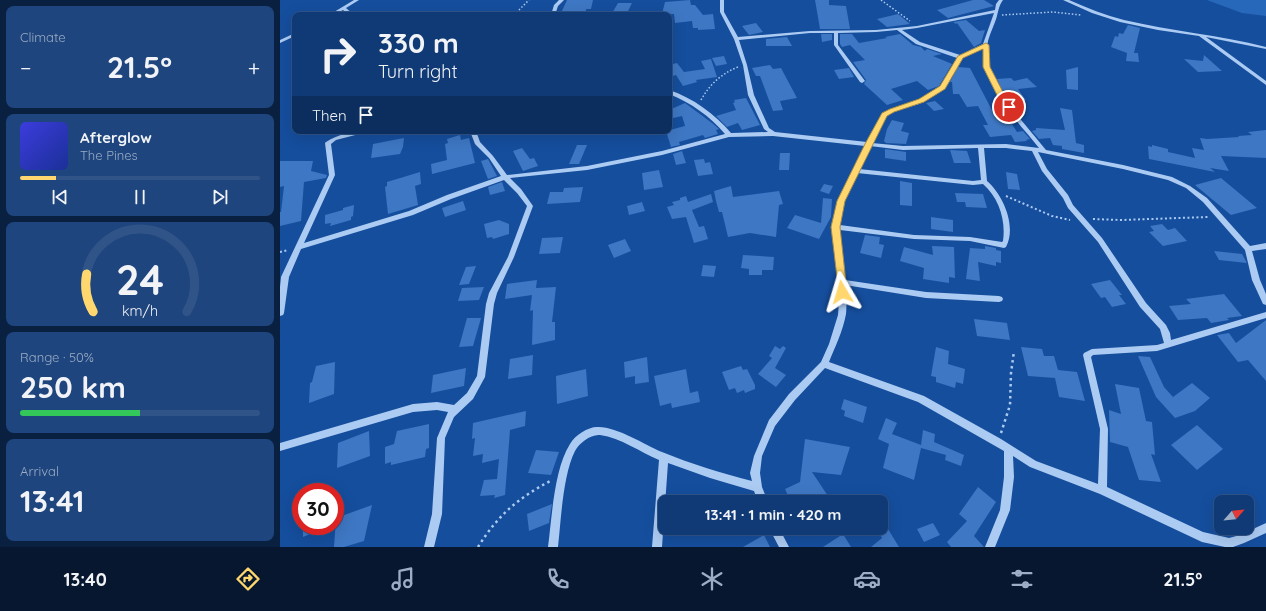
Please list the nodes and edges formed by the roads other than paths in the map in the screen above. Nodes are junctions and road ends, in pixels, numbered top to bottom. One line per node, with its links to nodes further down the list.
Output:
1 (356, 0): 6 (street)
2 (562, 0): 9 (street)
3 (722, 0): 15 (street)
4 (1001, 0): 10 (street)
5 (1065, 0): 13 (street)
6 (343, 8): 7 (street); 8 (street)
7 (336, 12)
8 (348, 12)
9 (554, 12)
10 (997, 13): 11 (street); 17 (street)
11 (898, 28): 12 (street); 19 (street)
12 (836, 32): 15 (street); 20 (street)
13 (1198, 34): 18 (street); 21 (street)
14 (292, 36): 16 (street)
15 (736, 39): 25 (street)
16 (280, 42)
17 (986, 45): 19 (street); 30 (street)
18 (1266, 48)
19 (960, 57): 27 (street)
20 (862, 81)
21 (1266, 83)
22 (672, 94): 26 (street)
23 (353, 134): 36 (street)
24 (474, 134): 32 (street)
25 (773, 134): 26 (street); 27 (street)
26 (729, 135): 32 (street)
27 (868, 144): 28 (street); 31 (street)
28 (980, 147): 29 (street); 33 (street)
29 (1034, 149): 30 (street); 43 (street)
30 (1044, 151): 37 (street)
31 (856, 171): 33 (street); 34 (street)
32 (505, 177): 36 (street); 45 (street)
33 (984, 182): 34 (street)
34 (836, 227): 38 (street)
35 (1266, 246): 37 (street)
36 (299, 247): 41 (street)
37 (1248, 249): 40 (street)
38 (841, 282): 39 (street); 44 (street)
39 (999, 298)
40 (1266, 302)
41 (280, 314)
42 (1266, 315): 43 (street)
43 (1168, 344): 50 (street)
44 (824, 364): 47 (street); 49 (street)
45 (454, 410): 46 (street); 54 (street)
46 (280, 447)
47 (1008, 448): 50 (street); 58 (street)
48 (664, 457): 49 (street); 55 (street); 56 (street)
49 (757, 487): 51 (street)
50 (1102, 490): 52 (street)
51 (760, 495)
52 (1266, 528)
53 (778, 535): 57 (street)
54 (429, 547)
55 (553, 547)
56 (657, 547)
57 (784, 547)
58 (990, 547)

